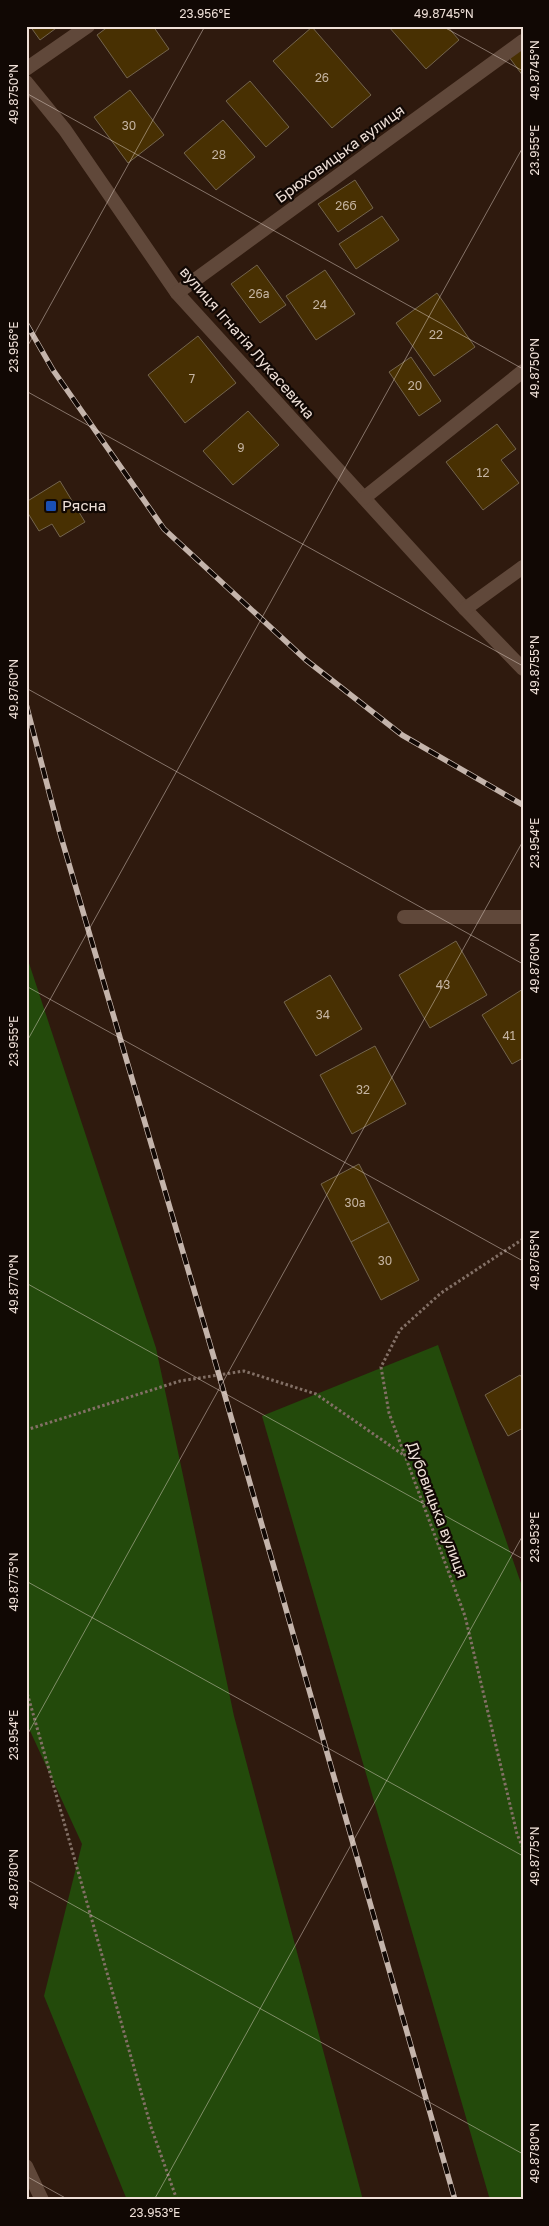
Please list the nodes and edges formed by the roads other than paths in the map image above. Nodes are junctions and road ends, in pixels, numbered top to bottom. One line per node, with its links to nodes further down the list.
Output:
1 (88, 26): 3 (street)
2 (523, 41): 5 (street, Брюховицька вулиця)
3 (26, 69)
4 (26, 82): 5 (street, вулиця Ігнатія Лукасевича)
5 (177, 293): 7 (street, вулиця Ігнатія Лукасевича)
6 (523, 371): 7 (street)
7 (364, 498): 9 (street, вулиця Ігнатія Лукасевича)
8 (523, 567): 9 (street)
9 (465, 609): 10 (street, вулиця Ігнатія Лукасевича)
10 (523, 669)
11 (404, 917): 12 (street)
12 (523, 918)
13 (26, 2166): 14 (street)
14 (42, 2200)

